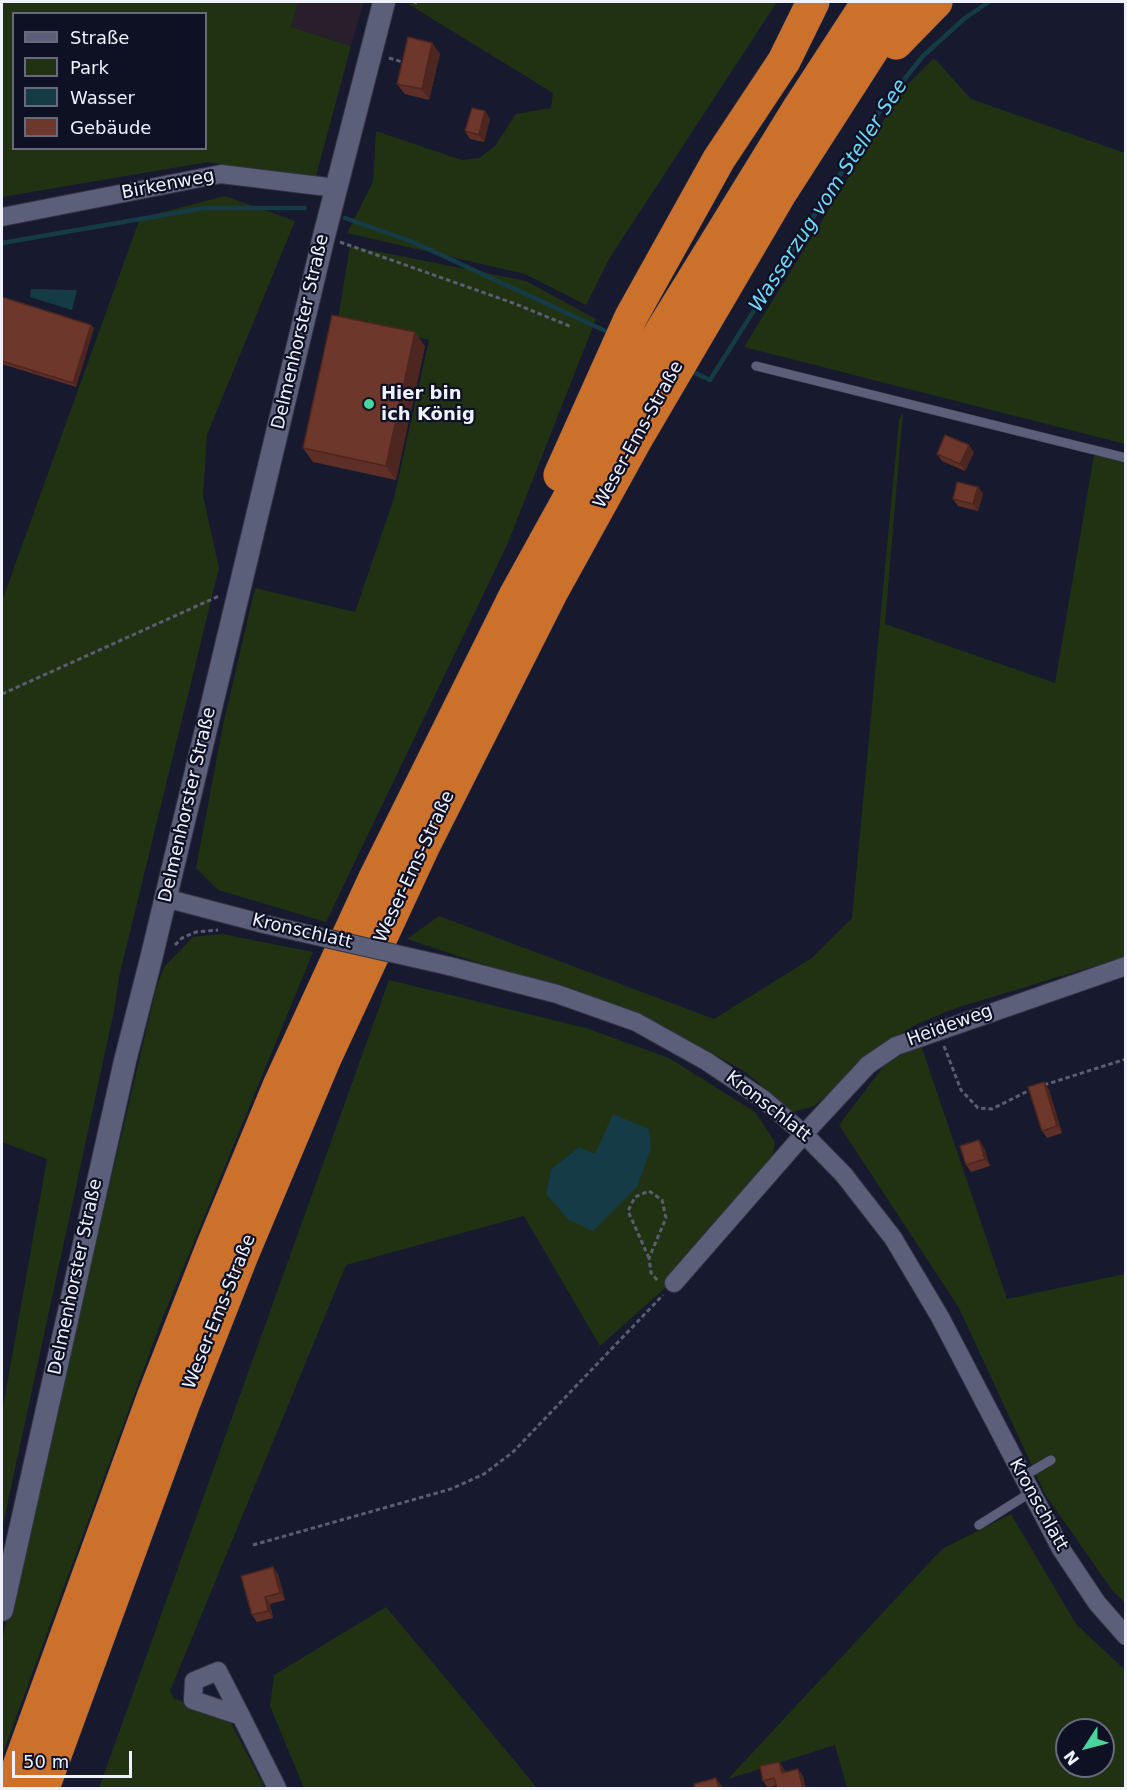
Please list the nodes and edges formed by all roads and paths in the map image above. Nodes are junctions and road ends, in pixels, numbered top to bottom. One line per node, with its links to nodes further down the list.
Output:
1 (384, 2): 7 (street, Delmenhorster Straße)
2 (813, 2): 12 (highway)
3 (868, 2): 11 (highway, Weser-Ems-Straße)
4 (903, 2): 6 (highway, Weser-Ems-Straße)
5 (936, 2): 6 (highway)
6 (851, 82): 11 (highway, Weser-Ems-Straße)
7 (336, 188): 8 (street, Birkenweg); 9 (street, Delmenhorster Straße)
8 (2, 217)
9 (324, 236): 10 (path); 15 (street, Delmenhorster Straße)
10 (572, 327)
11 (675, 340): 12 (highway, Weser-Ems-Straße)
12 (641, 351): 33 (highway, Weser-Ems-Straße); 34 (highway, Weser-Ems-Straße)
13 (756, 366): 14 (lane)
14 (1125, 458)
15 (240, 586): 16 (path); 17 (street, Delmenhorster Straße)
16 (2, 694)
17 (165, 898): 19 (street, Delmenhorster Straße); 23 (street, Kronschlatt, bridge)
18 (222, 930): 19 (path)
19 (152, 955): 30 (street, Delmenhorster Straße)
20 (1125, 966): 21 (street, Heideweg)
21 (938, 1030): 22 (path); 23 (street, Heideweg)
22 (1125, 1059)
23 (804, 1134): 25 (street, Heideweg); 27 (street, Kronschlatt)
24 (649, 1258): 24 (path); 25 (path)
25 (674, 1283): 29 (path)
26 (1051, 1460): 27 (lane)
27 (1026, 1485): 28 (lane); 31 (street, Kronschlatt)
28 (979, 1525)
29 (253, 1545)
30 (2, 1610)
31 (1125, 1636)
32 (241, 1716): 35 (street)
33 (12, 1788)
34 (43, 1788)
35 (277, 1788)

